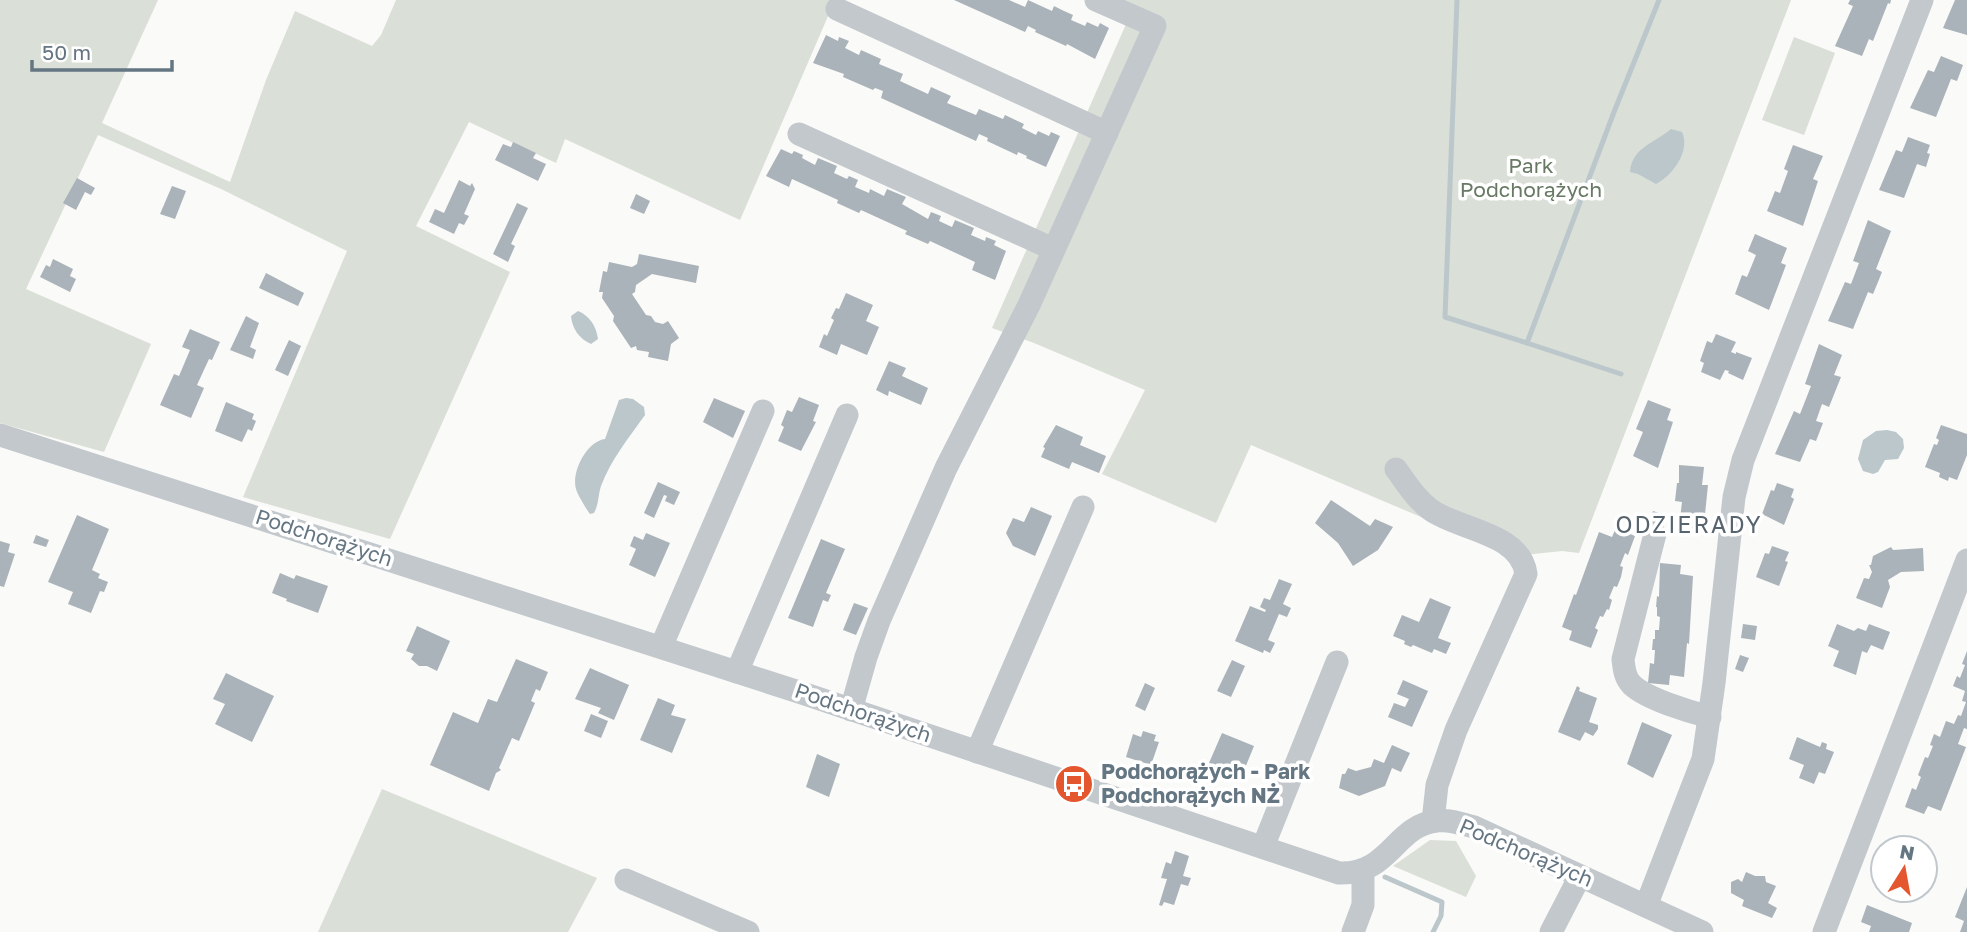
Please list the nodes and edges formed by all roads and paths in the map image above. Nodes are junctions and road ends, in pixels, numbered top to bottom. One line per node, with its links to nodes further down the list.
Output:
1 (1096, 0): 4 (street)
2 (1922, 0): 18 (street)
3 (837, 9): 4 (street)
4 (1107, 133): 6 (street)
5 (800, 134): 6 (street)
6 (1053, 249): 17 (street)
7 (763, 411): 14 (street)
8 (848, 415): 16 (street)
9 (0, 435): 14 (street, Podchorążych)
10 (1396, 469): 20 (street)
11 (1083, 508): 19 (street)
12 (1655, 534): 18 (street)
13 (1967, 560): 30 (street)
14 (661, 647): 16 (street, Podchorążych)
15 (1337, 662): 21 (street)
16 (737, 671): 17 (street, Podchorążych)
17 (851, 710): 19 (street, Podchorążych)
18 (1710, 717): 25 (street)
19 (977, 751): 21 (street, Podchorążych)
20 (1433, 821): 22 (street, Podchorążych); 23 (street, Podchorążych)
21 (1263, 848): 22 (street, Podchorążych)
22 (1363, 871): 27 (street)
23 (1580, 876): 25 (street, Podchorążych); 28 (street)
24 (626, 880): 26 (street)
25 (1646, 906): 29 (street, Podchorążych)
26 (748, 932)
27 (1353, 932)
28 (1551, 932)
29 (1702, 932)
30 (1824, 932)

